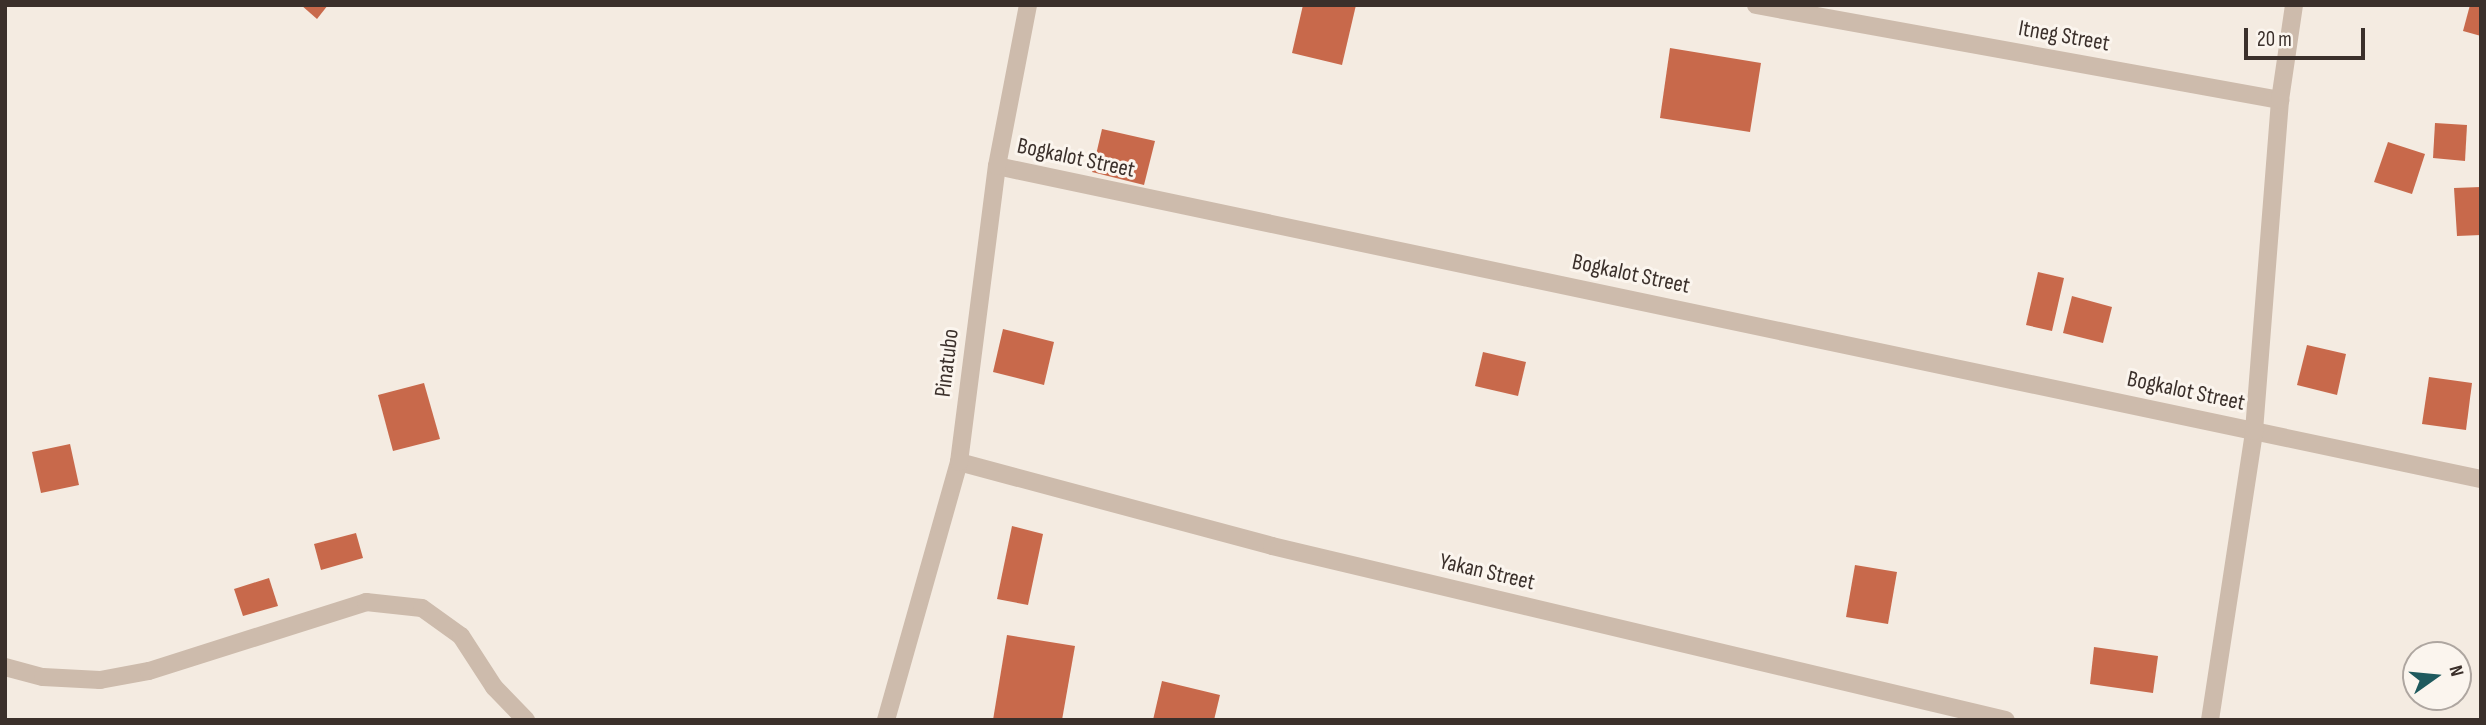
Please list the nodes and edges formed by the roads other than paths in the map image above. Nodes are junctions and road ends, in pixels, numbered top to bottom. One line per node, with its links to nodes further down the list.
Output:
1 (1028, 5): 5 (street, Pinatubo)
2 (1756, 5): 4 (street, Itneg Street)
3 (2294, 5): 4 (street)
4 (2280, 100): 6 (street)
5 (997, 166): 6 (street, Bogkalot Street); 7 (street, Pinatubo)
6 (2255, 431): 8 (street, Bogkalot Street); 13 (street)
7 (959, 462): 11 (street, Pinatubo); 12 (street, Yakan Street)
8 (2481, 479)
9 (5, 667): 10 (street)
10 (526, 720)
11 (886, 720)
12 (2006, 720)
13 (2210, 720)

